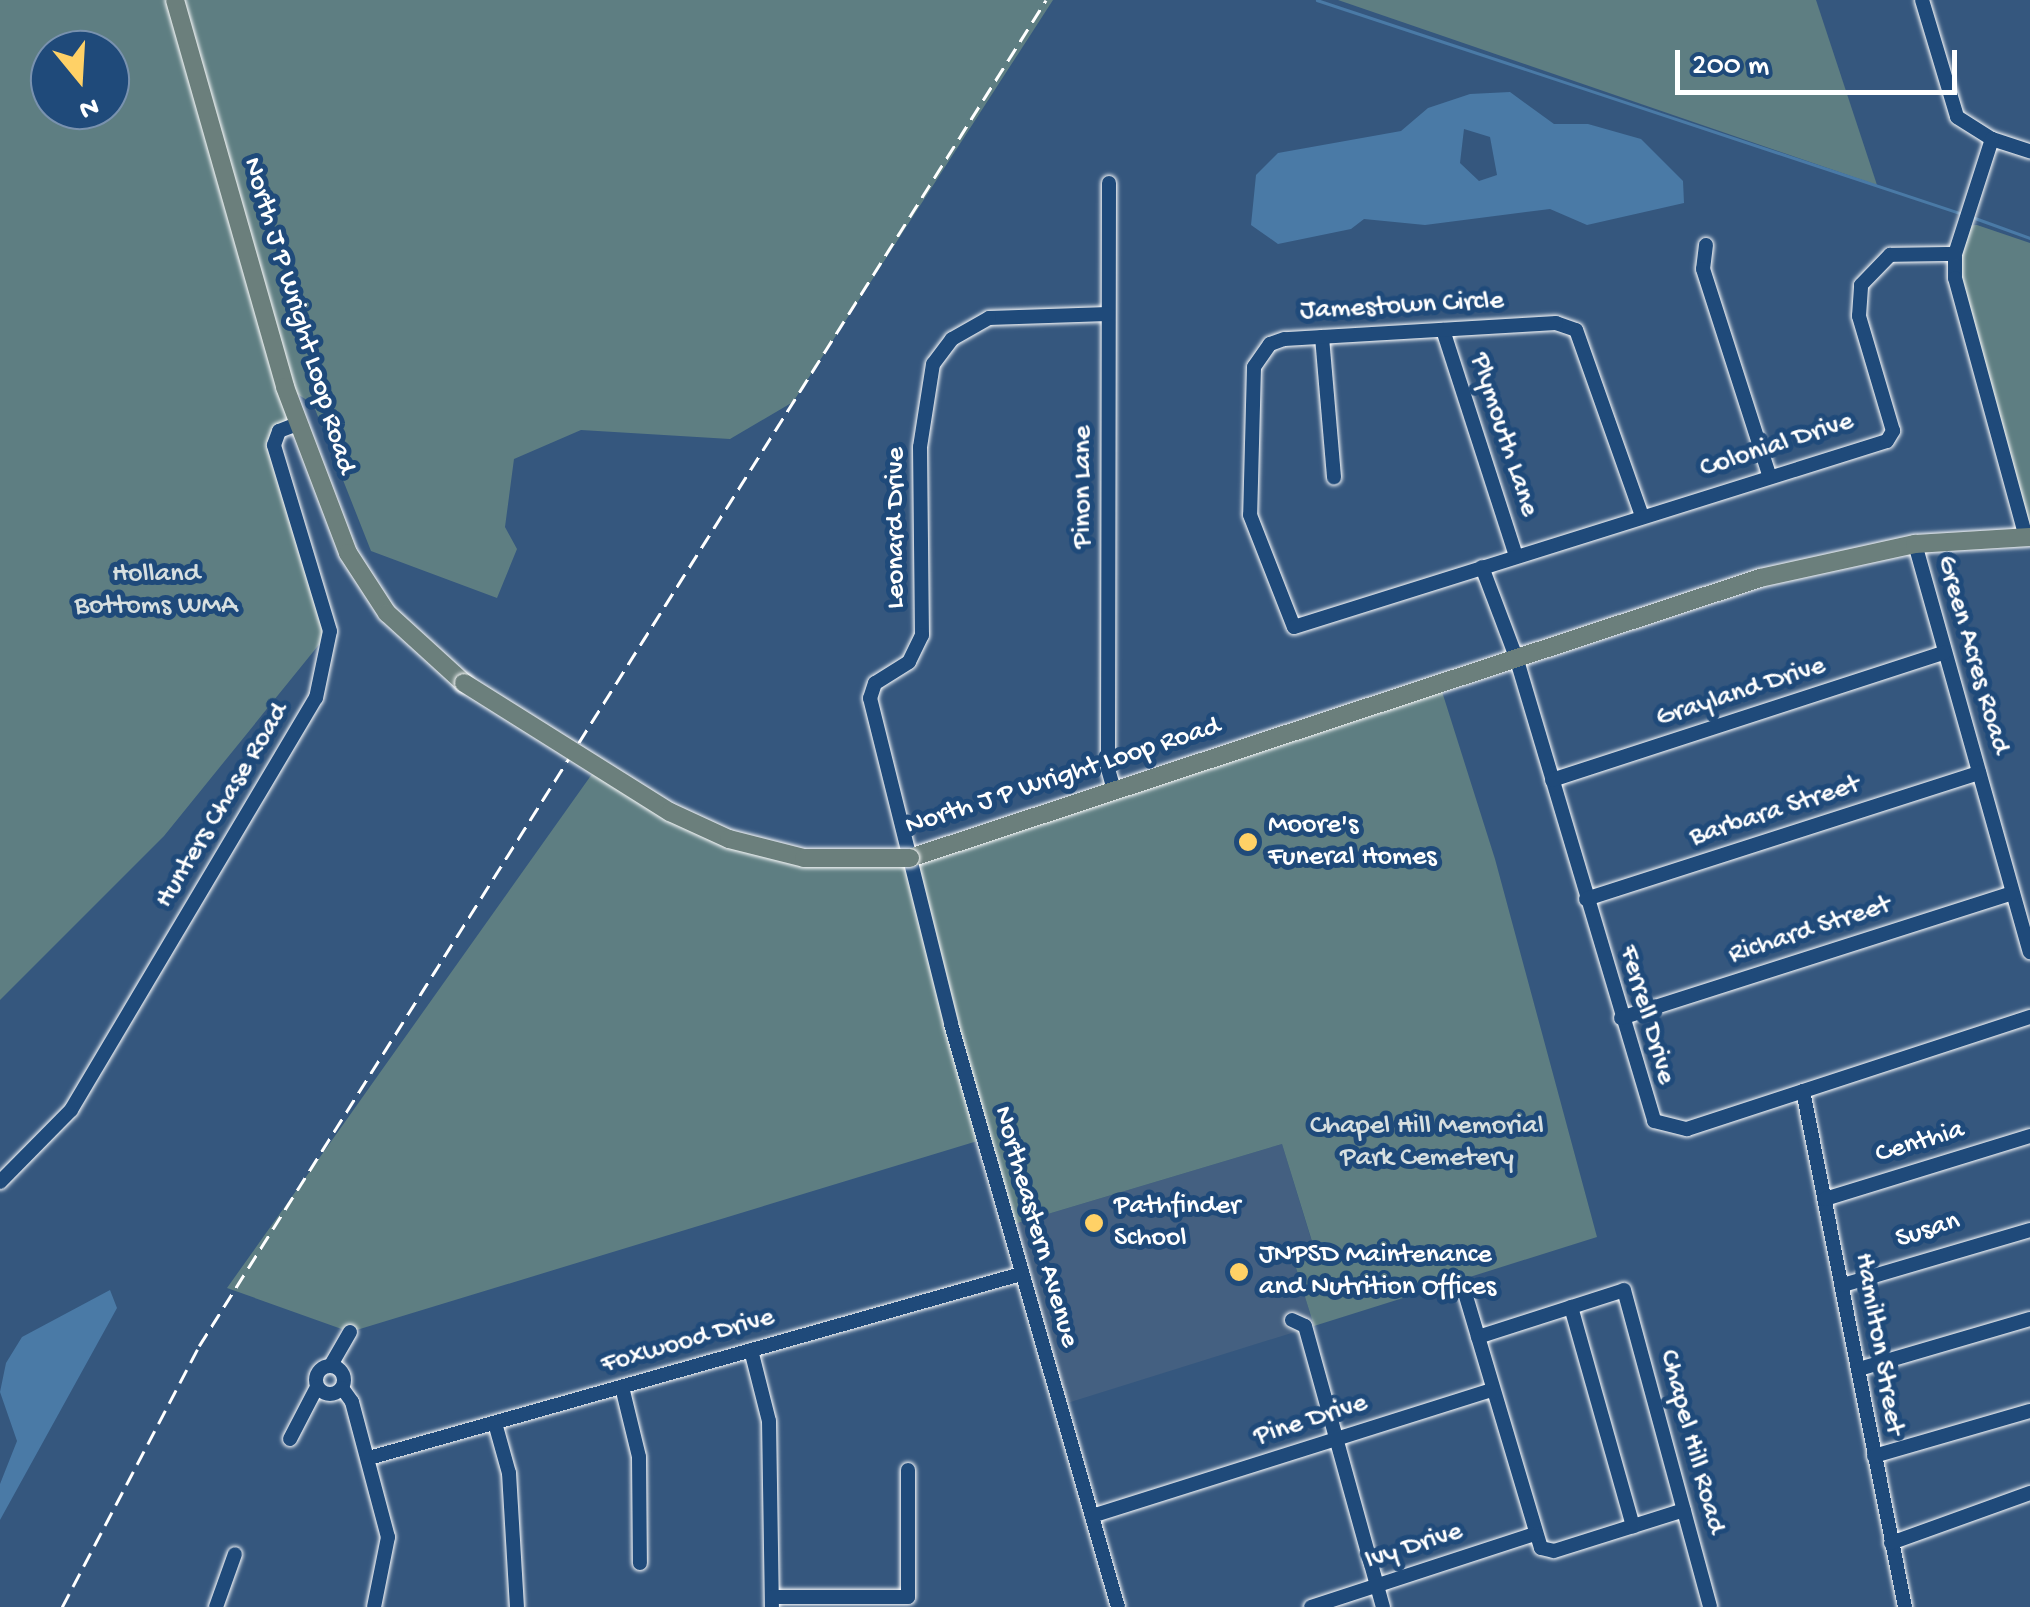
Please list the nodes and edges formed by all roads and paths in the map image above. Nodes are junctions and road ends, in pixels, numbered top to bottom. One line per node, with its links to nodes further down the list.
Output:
1 (176, 0): 11 (main road, North J P Wright Loop Road)
2 (1922, 0): 3 (street)
3 (1992, 140): 4 (street); 7 (street)
4 (2030, 151)
5 (1110, 183): 8 (street, Pinon Lane)
6 (1706, 245): 12 (street)
7 (1955, 254): 12 (street, Colonial Drive); 15 (street)
8 (1108, 314): 24 (street, Pinon Lane); 25 (street, Leonard Drive)
9 (1443, 330): 10 (street, Jamestown Circle); 14 (street, Jamestown Circle); 17 (street, Plymouth Lane)
10 (1322, 337): 13 (street); 19 (street, Jamestown Circle)
11 (300, 423): 25 (main road, North J P Wright Loop Road, bridge); 33 (street, Hunters Chase Road)
12 (1769, 475): 14 (street, Colonial Drive)
13 (1334, 477)
14 (1642, 516): 17 (street, Colonial Drive)
15 (2028, 537): 16 (main road, North J P Wright Loop Road)
16 (1915, 544): 20 (street, Green Acres Road); 21 (main road, North J P Wright Loop Road)
17 (1516, 556): 18 (street, Colonial Drive)
18 (1482, 567): 19 (street, Colonial Drive); 21 (street)
19 (1294, 628)
20 (1946, 652): 22 (street, Green Acres Road); 23 (street, Grayland Drive)
21 (1516, 657): 23 (street, Ferrell Drive); 24 (main road, North J P Wright Loop Road)
22 (1979, 773): 26 (street, Green Acres Road); 27 (street, Barbara Street)
23 (1552, 780): 27 (street, Ferrell Drive)
24 (1114, 790): 25 (main road, North J P Wright Loop Road)
25 (910, 858): 36 (street, Northeastern Avenue)
26 (2013, 893): 28 (street, Green Acres Road); 30 (street, Richard Street)
27 (1586, 898): 30 (street, Ferrell Drive)
28 (2030, 952)
29 (2030, 1017): 31 (street, Ferrell Drive)
30 (1622, 1018): 31 (street, Ferrell Drive)
31 (1803, 1090): 34 (street, Hamilton Street)
32 (2030, 1136): 34 (street, Centhia)
33 (0, 1182)
34 (1825, 1199): 37 (street, Hamilton Street)
35 (2030, 1230): 37 (street, Susan)
36 (1021, 1274): 44 (street, Foxwood Drive); 60 (street, Northeastern Avenue)
37 (1843, 1285): 46 (street, Hamilton Street)
38 (1465, 1293): 43 (street)
39 (1572, 1307): 43 (street); 59 (street, Chapel Hill Road); 61 (street)
40 (2030, 1319): 46 (street)
41 (1292, 1320): 54 (street)
42 (350, 1332): 45 (street)
43 (1478, 1337): 50 (street)
44 (751, 1350): 48 (street, Foxwood Drive); 67 (street)
45 (331, 1365): 47 (street); 49 (street)
46 (1859, 1369): 55 (street, Hamilton Street)
47 (318, 1387): 49 (street); 53 (street)
48 (622, 1387): 52 (street, Foxwood Drive); 65 (street)
49 (342, 1388): 56 (street)
50 (1492, 1390): 54 (street, Pine Drive); 62 (street)
51 (2030, 1411): 55 (street)
52 (495, 1423): 56 (street, Foxwood Drive); 70 (street)
53 (290, 1438)
54 (1335, 1439): 60 (street, Pine Drive); 66 (street)
55 (1874, 1456): 63 (street, Hamilton Street)
56 (369, 1458): 69 (street)
57 (908, 1470): 67 (street)
58 (2030, 1494): 63 (street)
59 (1684, 1510): 61 (street); 74 (street, Chapel Hill Road)
60 (1092, 1516): 71 (street, Northeastern Avenue)
61 (1633, 1526): 62 (street)
62 (1534, 1534): 66 (street, Ivy Drive)
63 (1890, 1543): 75 (street, Hamilton Street)
64 (235, 1554): 68 (street)
65 (640, 1564)
66 (1377, 1585): 72 (street, Ivy Drive); 73 (street)
67 (772, 1602)
68 (216, 1607)
69 (374, 1607)
70 (517, 1607)
71 (1118, 1607)
72 (1310, 1607)
73 (1383, 1607)
74 (1710, 1607)
75 (1906, 1607)

